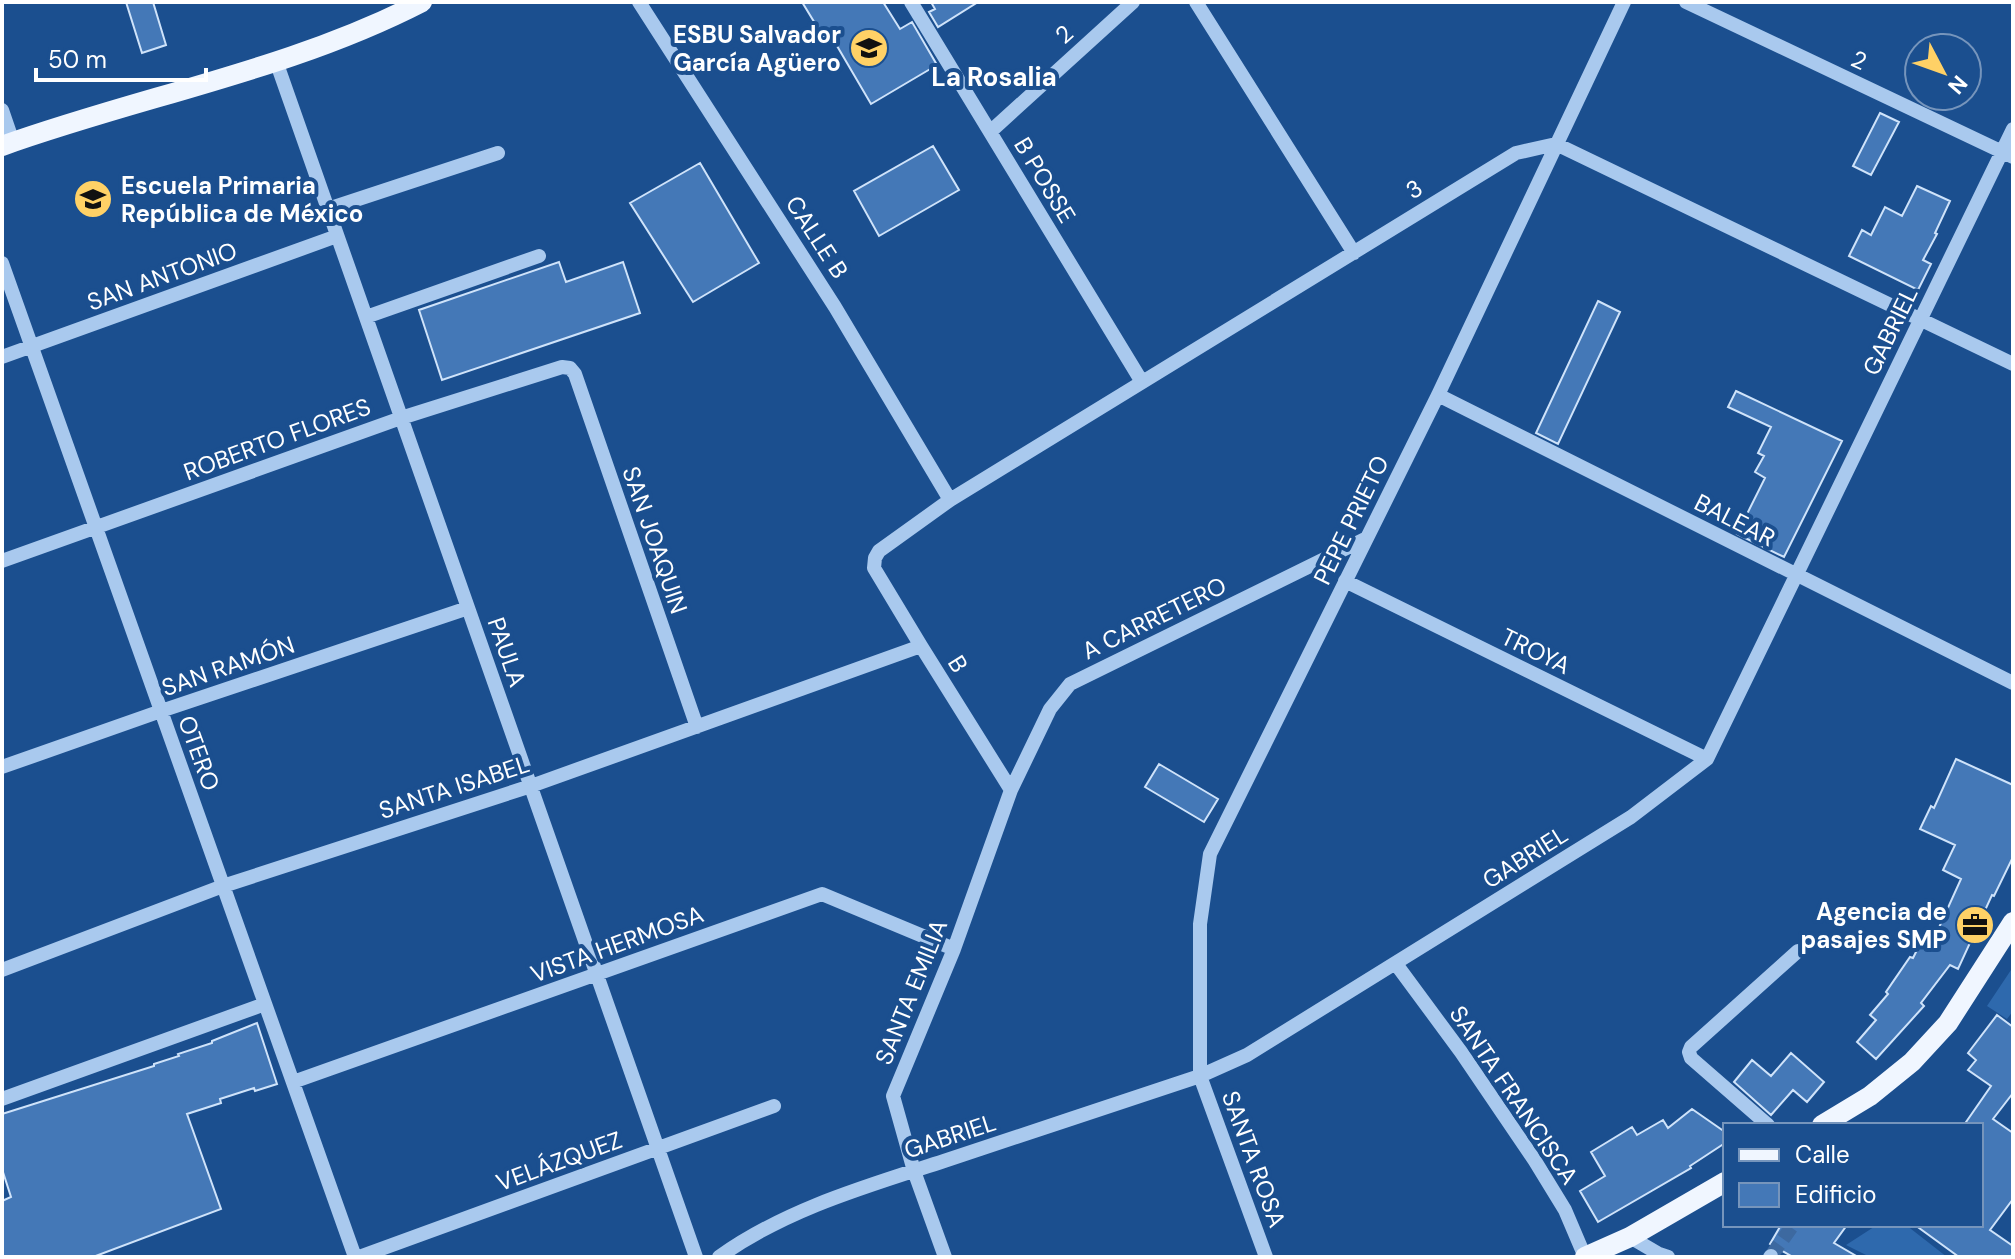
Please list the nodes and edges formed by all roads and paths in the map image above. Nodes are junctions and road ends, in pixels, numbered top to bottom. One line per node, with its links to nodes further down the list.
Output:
1 (422, 2): 8 (main road)
2 (639, 2): 30 (street, CALLE B)
3 (911, 2): 11 (street, B POSSE)
4 (1133, 2): 11 (street, 2)
5 (1196, 2): 18 (street)
6 (1624, 2): 13 (street, PEPE PRIETO)
7 (1686, 2): 15 (street, 2)
8 (276, 61): 12 (main road); 16 (street, PAULA)
9 (2, 110): 12 (street)
10 (2013, 129): 15 (street, GABRIEL)
11 (990, 132): 27 (street, B POSSE)
12 (7, 144)
13 (1556, 144): 18 (street, 3); 22 (street); 28 (street, PEPE PRIETO)
14 (498, 153): 16 (street)
15 (2007, 155): 22 (street, GABRIEL)
16 (328, 209): 17 (street, PAULA)
17 (337, 236): 21 (street, PAULA); 23 (street, SAN ANTONIO)
18 (1354, 253): 27 (street, 3)
19 (539, 256): 21 (street)
20 (2, 263): 23 (street, OTERO)
21 (366, 317): 29 (street, PAULA)
22 (1920, 320): 25 (street); 35 (street, GABRIEL)
23 (32, 347): 24 (street, SAN ANTONIO); 31 (street, OTERO)
24 (2, 357)
25 (2013, 364)
26 (570, 368): 29 (street, ROBERTO FLORES); 41 (street, SAN JOAQUIN)
27 (1142, 382): 30 (street, 3)
28 (1438, 395): 32 (street, PEPE PRIETO); 35 (street, BALEAR)
29 (401, 418): 31 (street, ROBERTO FLORES); 37 (street, PAULA)
30 (950, 500): 33 (street, 3)
31 (96, 529): 34 (street, ROBERTO FLORES); 40 (street, OTERO)
32 (1367, 538): 36 (street, PEPE PRIETO); 45 (street, A CARRETERO)
33 (875, 558): 38 (street, B)
34 (2, 561)
35 (1797, 575): 39 (street, BALEAR); 42 (street, GABRIEL)
36 (1345, 581): 42 (street, TROYA); 54 (street, PEPE PRIETO)
37 (468, 608): 40 (street, SAN RAMÓN); 44 (street, PAULA)
38 (921, 646): 41 (street, SANTA ISABEL); 45 (street, B)
39 (2013, 683)
40 (161, 711): 43 (street, SAN RAMÓN); 46 (street, OTERO)
41 (697, 727): 44 (street, SANTA ISABEL)
42 (1707, 759): 50 (street, GABRIEL)
43 (2, 767)
44 (531, 786): 46 (street, SANTA ISABEL); 52 (street, PAULA)
45 (1011, 790): 48 (street, SANTA EMILIA)
46 (223, 886): 51 (street, SANTA ISABEL); 53 (street, OTERO)
47 (2012, 926): 59 (main road)
48 (954, 949): 52 (street, VISTA HERMOSA); 61 (street, SANTA EMILIA)
49 (1798, 951): 58 (street)
50 (1396, 964): 54 (street, GABRIEL); 70 (street, SANTA FRANCISCA)
51 (2, 970)
52 (597, 974): 55 (street, VISTA HERMOSA); 60 (street, PAULA)
53 (265, 1004): 55 (street, OTERO); 56 (street)
54 (1200, 1076): 61 (street, GABRIEL); 69 (street, SANTA ROSA)
55 (293, 1082): 65 (street, OTERO)
56 (2, 1099)
57 (774, 1106): 60 (street, VELÁZQUEZ)
58 (1766, 1123)
59 (1825, 1123)
60 (658, 1148): 65 (street, VELÁZQUEZ); 66 (street, PAULA)
61 (914, 1171): 67 (street, GABRIEL); 68 (street, SANTA EMILIA)
62 (1723, 1183): 63 (main road)
63 (1630, 1237): 64 (street); 70 (main road)
64 (1664, 1256)
65 (357, 1257)
66 (696, 1257)
67 (719, 1257)
68 (945, 1257)
69 (1266, 1257)
70 (1585, 1257)

